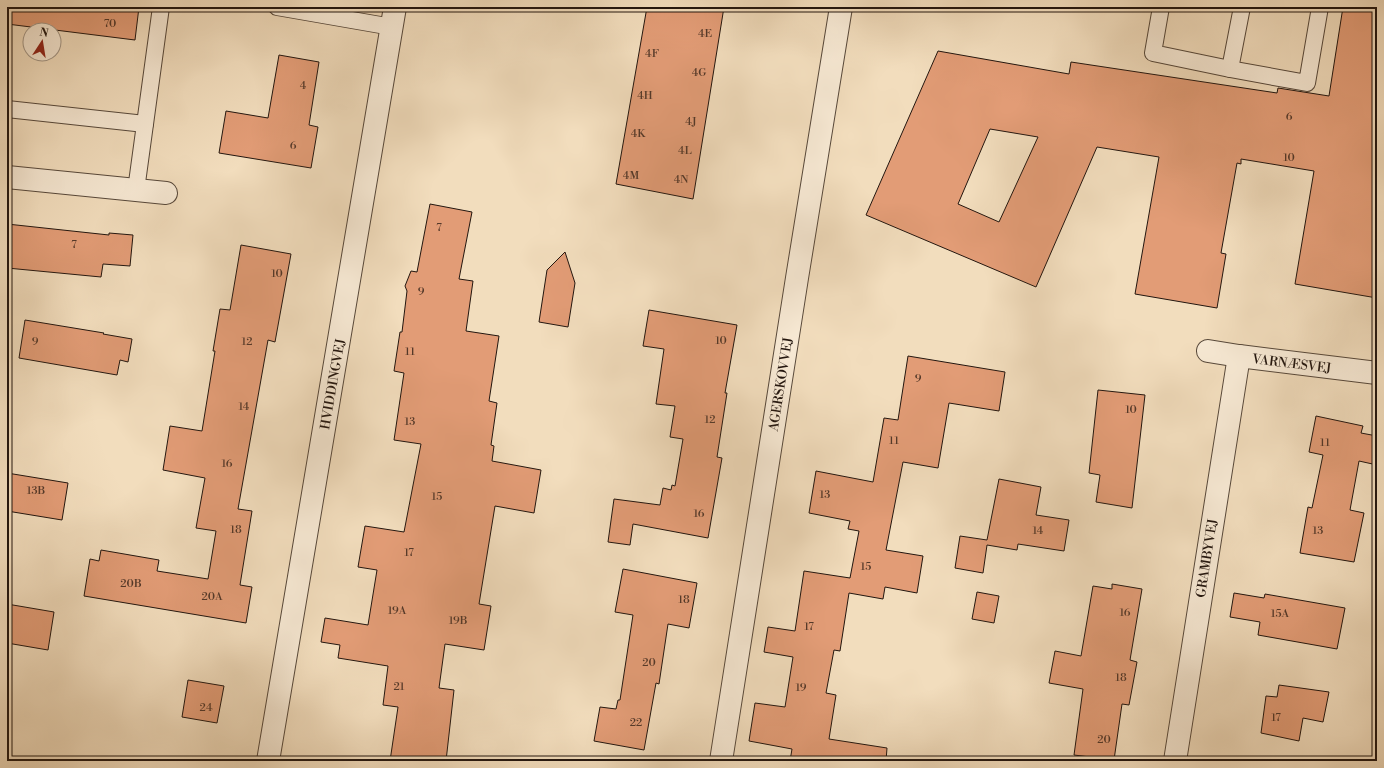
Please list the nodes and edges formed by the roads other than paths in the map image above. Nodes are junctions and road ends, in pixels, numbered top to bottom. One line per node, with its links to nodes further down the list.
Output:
1 (161, 7): 10 (lane)
2 (277, 7): 7 (lane)
3 (841, 7): 18 (street, AGERSKOVVEJ)
4 (1161, 7): 8 (lane)
5 (1242, 7): 8 (lane)
6 (1320, 7): 8 (lane)
7 (394, 17): 17 (street, HVIDDINGVEJ)
8 (1230, 69)
9 (7, 110): 10 (lane)
10 (145, 124): 12 (lane)
11 (7, 177): 12 (street)
12 (136, 190): 13 (street)
13 (166, 193)
14 (1208, 351): 15 (street, VARNÆSVEJ)
15 (1239, 356): 16 (street, VARNÆSVEJ); 19 (street, GRAMBYVEJ)
16 (1377, 373)
17 (268, 761)
18 (721, 761)
19 (1175, 761)

